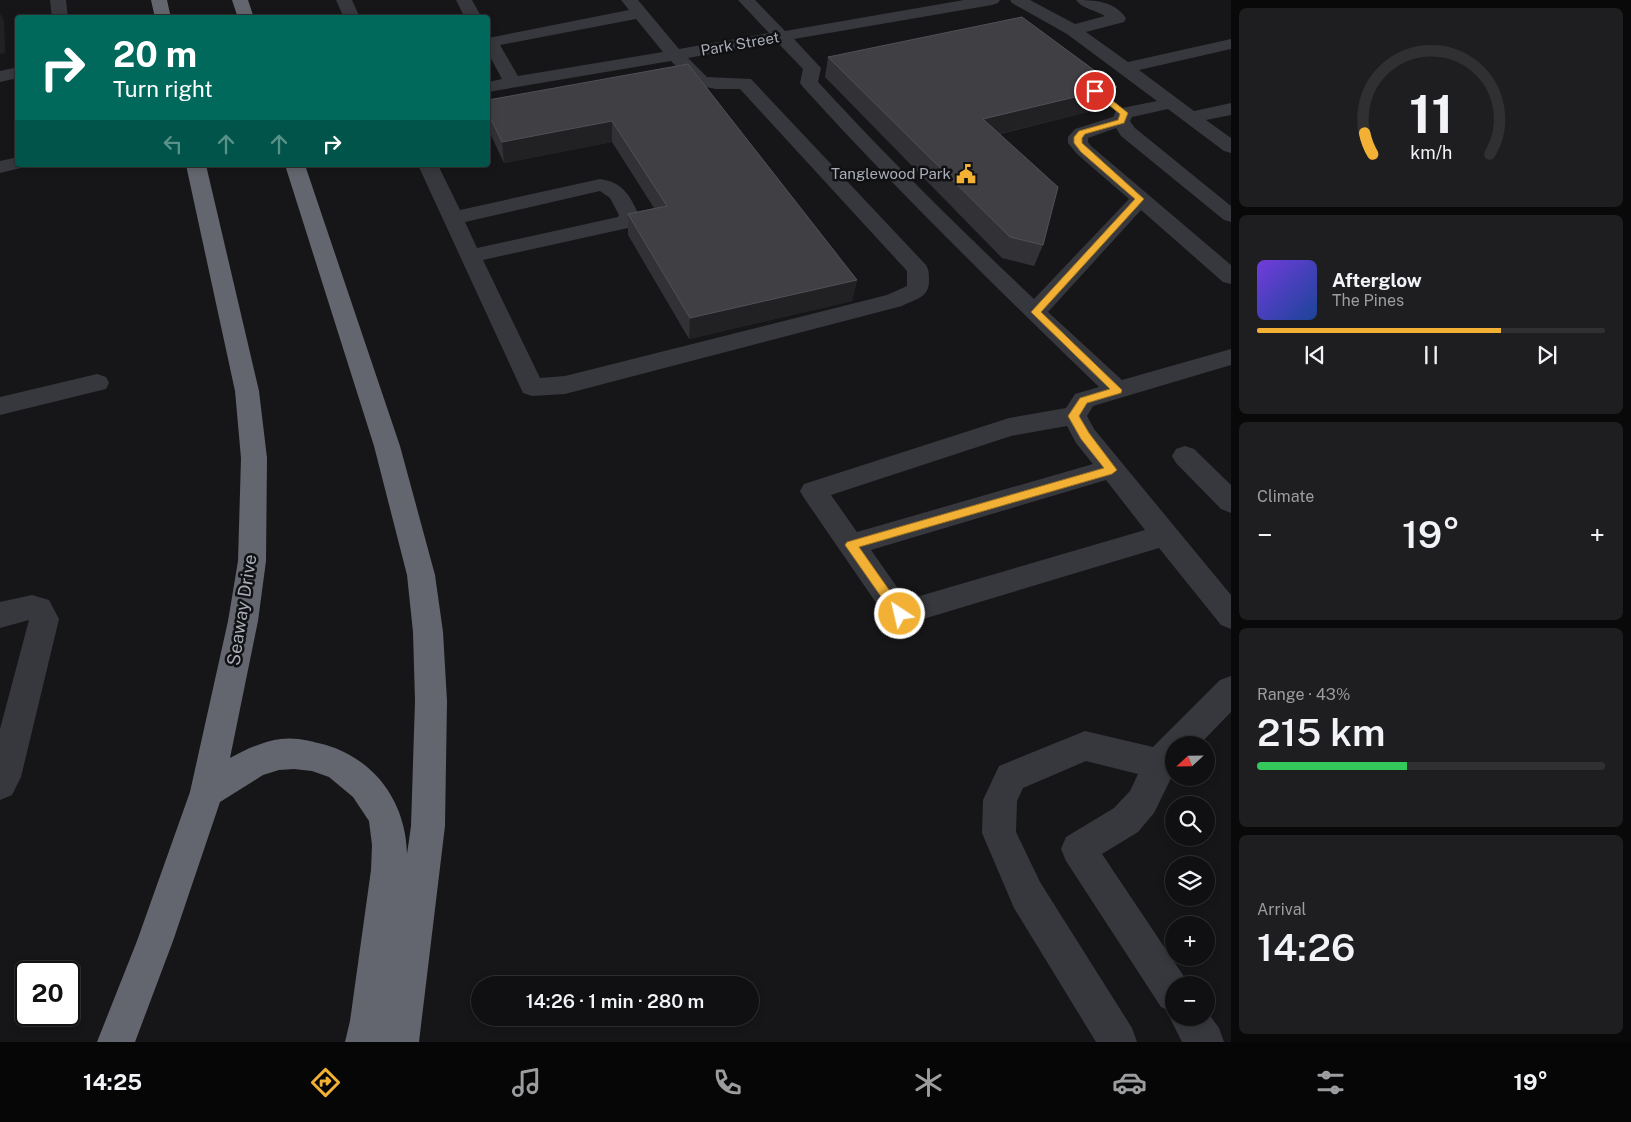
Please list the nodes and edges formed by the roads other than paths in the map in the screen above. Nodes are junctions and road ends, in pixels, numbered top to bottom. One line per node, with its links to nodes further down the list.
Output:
1 (58, 0): 12 (street)
2 (158, 0): 13 (highway)
3 (240, 0): 14 (highway)
4 (344, 0): 15 (street)
5 (464, 0): 16 (street)
6 (629, 0): 11 (street)
7 (746, 0): 18 (street)
8 (992, 0): 18 (street, Park Street)
9 (1084, 0): 17 (street)
10 (1031, 2): 17 (street)
11 (640, 13): 19 (street); 22 (street)
12 (60, 15)
13 (162, 15)
14 (245, 15)
15 (351, 15)
16 (472, 15)
17 (1073, 30): 23 (street)
18 (780, 37): 22 (street, Park Street); 44 (street)
19 (490, 40)
20 (490, 43): 26 (street)
21 (1231, 44): 23 (street)
22 (675, 55): 26 (street, Park Street); 42 (street)
23 (1126, 68): 29 (street)
24 (15, 73): 25 (street)
25 (0, 77)
26 (513, 82): 27 (street, Park Street)
27 (490, 87)
28 (1108, 101): 31 (street)
29 (1172, 103): 31 (street); 32 (street)
30 (1231, 109): 32 (street)
31 (1122, 117): 39 (street); 40 (street)
32 (1191, 117): 33 (street)
33 (1231, 147)
34 (15, 164): 35 (street)
35 (0, 167)
36 (196, 167): 62 (highway, Seaway Drive)
37 (296, 167): 68 (highway)
38 (429, 167): 41 (street)
39 (1140, 199): 43 (street); 44 (street)
40 (1231, 216)
41 (453, 218): 42 (street); 42 (street)
42 (470, 256)
43 (1231, 278)
44 (1035, 312): 47 (street)
45 (1231, 357): 47 (street)
46 (97, 383): 48 (street)
47 (1117, 390): 49 (street)
48 (0, 406)
49 (1074, 416): 51 (street); 54 (street)
50 (1185, 456): 52 (street)
51 (1112, 470): 53 (street); 54 (street)
52 (1231, 502)
53 (1165, 535): 54 (street); 56 (street)
54 (851, 545)
55 (0, 615): 61 (street)
56 (1231, 616)
57 (1231, 690): 58 (street)
58 (1186, 736)
59 (1165, 753): 69 (street)
60 (1165, 762): 63 (street)
61 (0, 784)
62 (207, 792): 64 (highway, Seaway Drive); 67 (highway)
63 (1165, 980)
64 (123, 1025): 66 (highway, Seaway Drive)
65 (1195, 1026): 70 (street)
66 (106, 1042)
67 (364, 1042)
68 (400, 1042)
69 (1118, 1042)
70 (1206, 1042)

